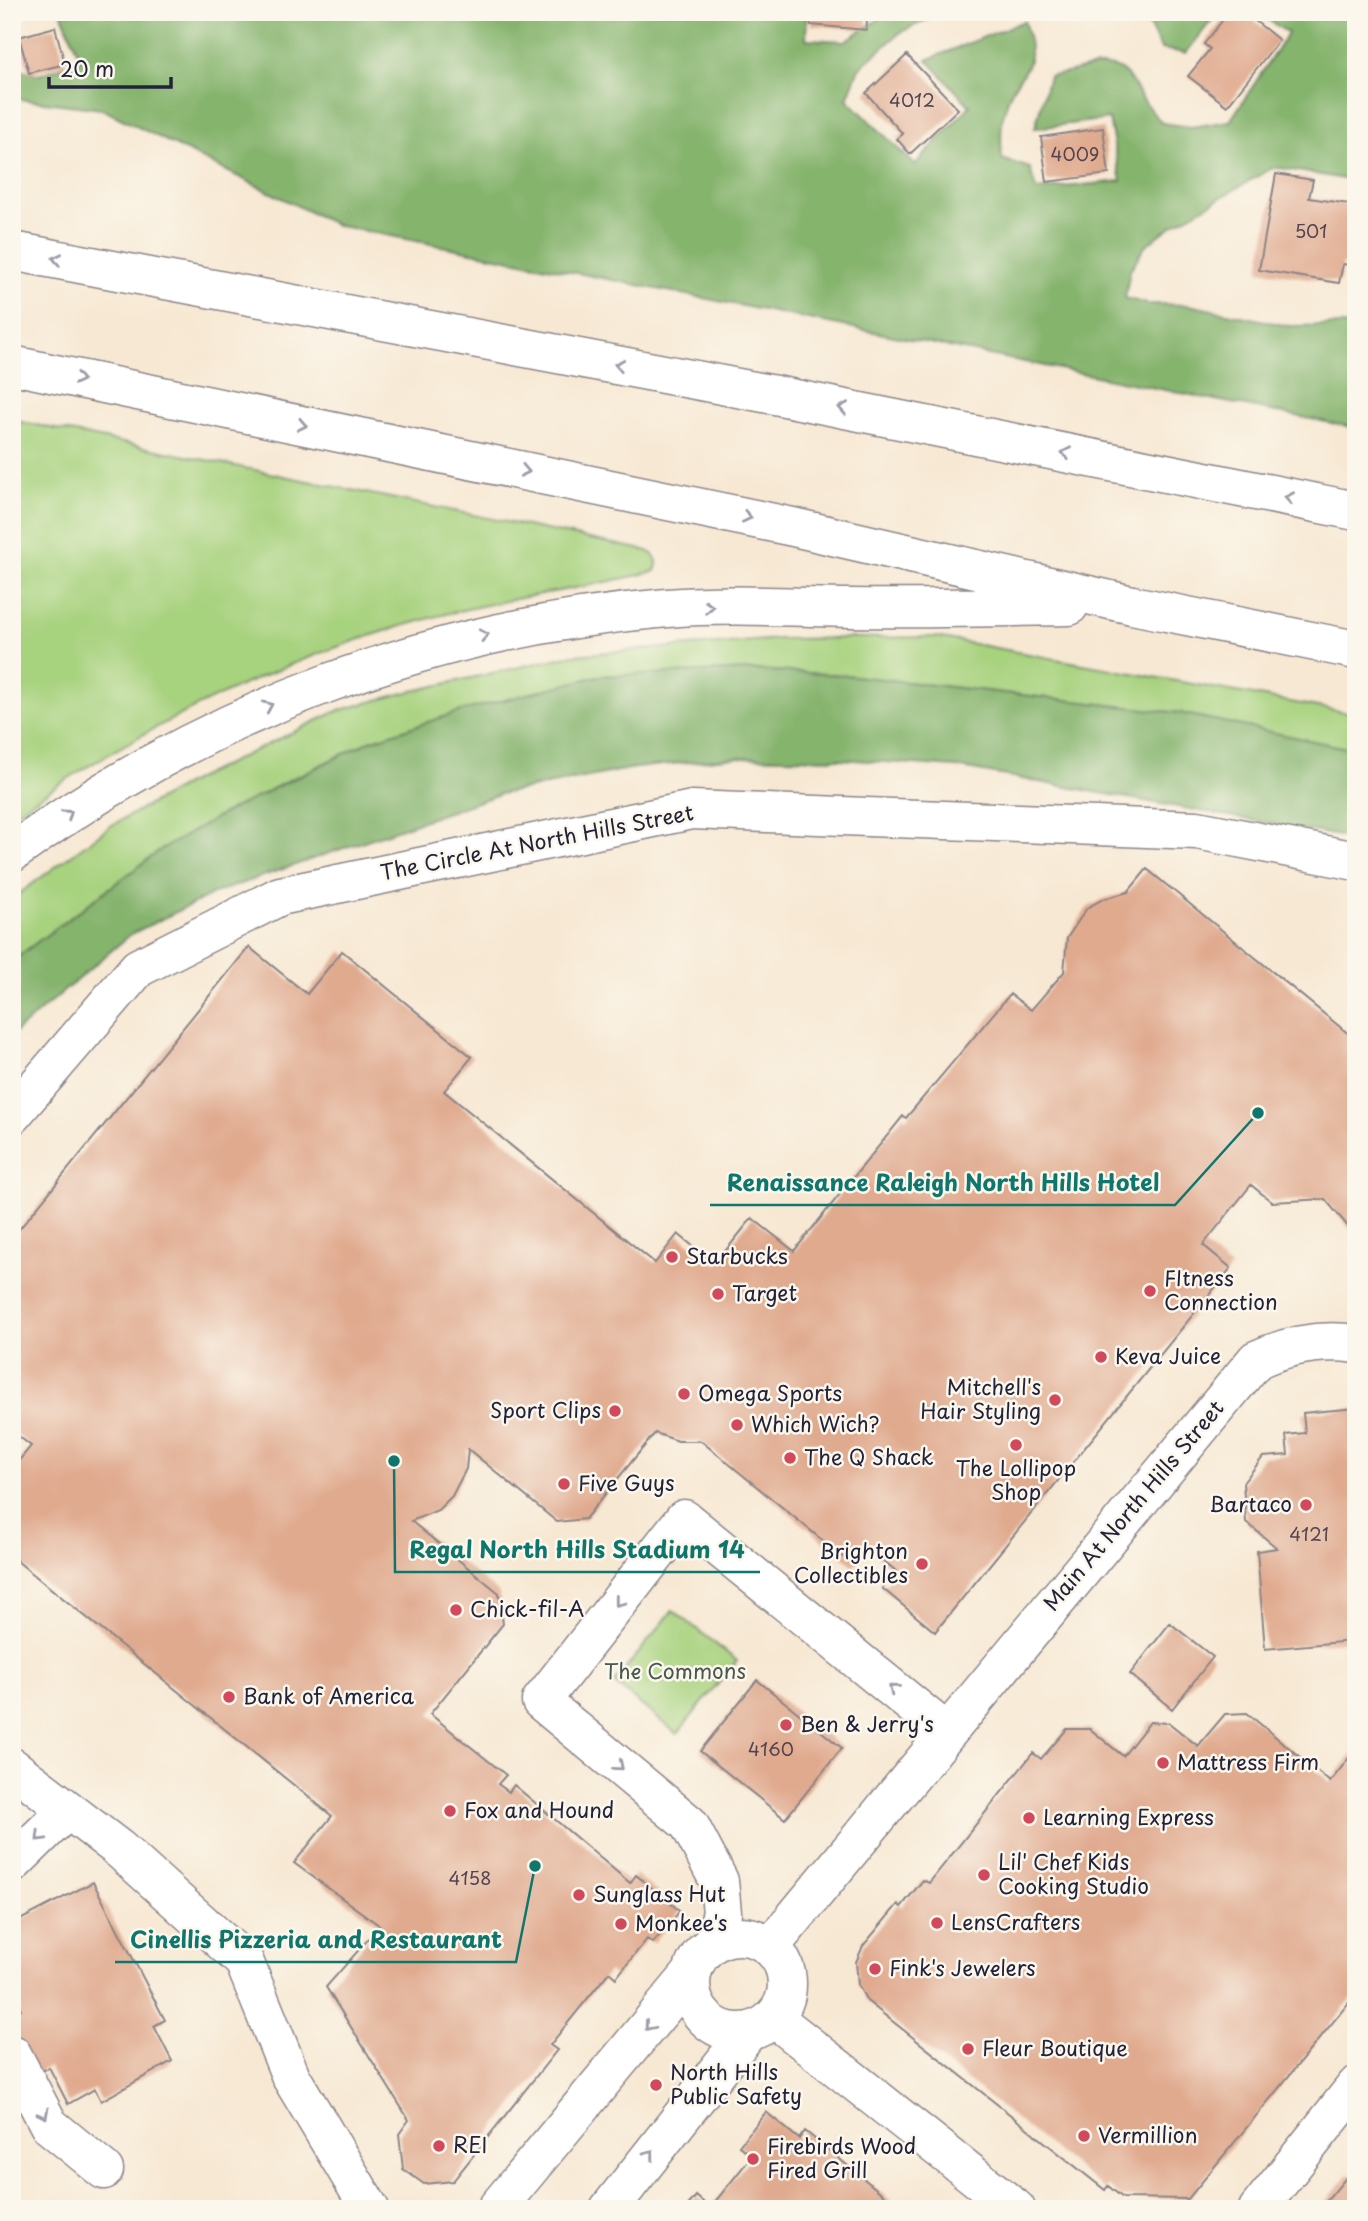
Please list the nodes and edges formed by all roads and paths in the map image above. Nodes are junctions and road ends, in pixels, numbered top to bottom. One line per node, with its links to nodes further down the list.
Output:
1 (12, 251): 3 (main road, one-way to 1)
2 (12, 365): 4 (main road, one-way to 4)
3 (1356, 511)
4 (1132, 605): 5 (main road); 6 (main road, one-way to 4)
5 (1356, 650)
6 (12, 853)
7 (1356, 861): 8 (main road, The Circle At North Hills Street)
8 (12, 1115)
9 (1356, 1345): 10 (main road, Main At North Hills Street)
10 (946, 1732): 14 (main road, Main At North Hills Street); 15 (main road, one-way to 15)
11 (12, 1767): 12 (main road)
12 (67, 1810): 13 (main road, one-way to 13); 20 (main road)
13 (12, 1864)
14 (770, 1947): 15 (main road); 16 (main road)
15 (703, 1958): 16 (main road); 21 (main road, one-way to 21)
16 (761, 2025): 22 (main road, one-way to 16); 23 (main road)
17 (12, 2054): 19 (main road, one-way to 19)
18 (1356, 2086): 24 (main road)
19 (104, 2171)
20 (370, 2209)
21 (496, 2209)
22 (609, 2209)
23 (1016, 2209)
24 (1258, 2209)

